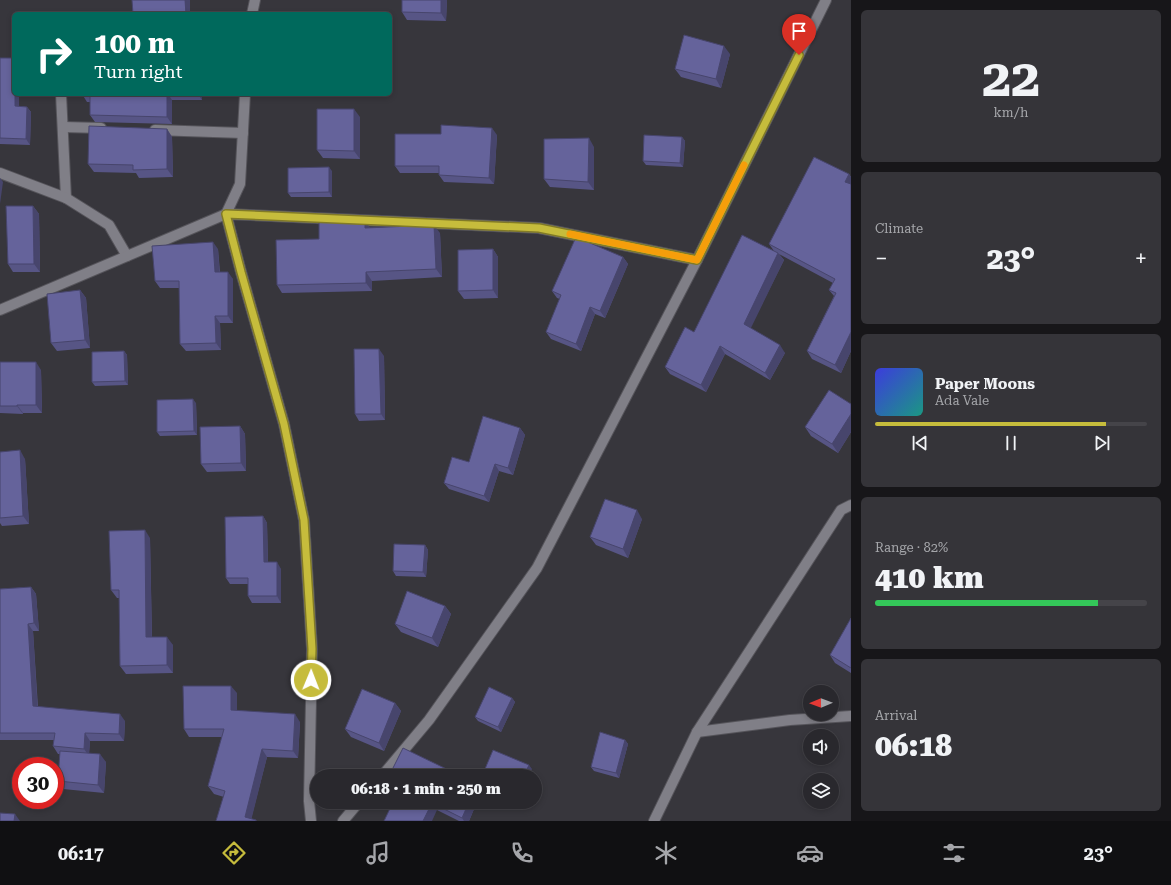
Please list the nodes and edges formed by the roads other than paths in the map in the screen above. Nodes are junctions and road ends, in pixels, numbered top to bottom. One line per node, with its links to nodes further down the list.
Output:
1 (255, 0): 3 (street)
2 (826, 0): 14 (street)
3 (252, 12)
4 (61, 96): 6 (street)
5 (245, 96): 9 (street)
6 (63, 127): 7 (street); 11 (street)
7 (110, 129)
8 (149, 130): 9 (street)
9 (243, 132): 12 (street)
10 (0, 174): 11 (street)
11 (66, 198): 13 (street)
12 (226, 214): 13 (street); 14 (street); 21 (street)
13 (127, 256): 15 (street)
14 (697, 260): 19 (street)
15 (0, 310)
16 (851, 505): 18 (street)
17 (851, 716): 18 (street)
18 (697, 732): 23 (street)
19 (388, 769)
20 (354, 809): 22 (street)
21 (312, 821)
22 (343, 821)
23 (654, 821)

